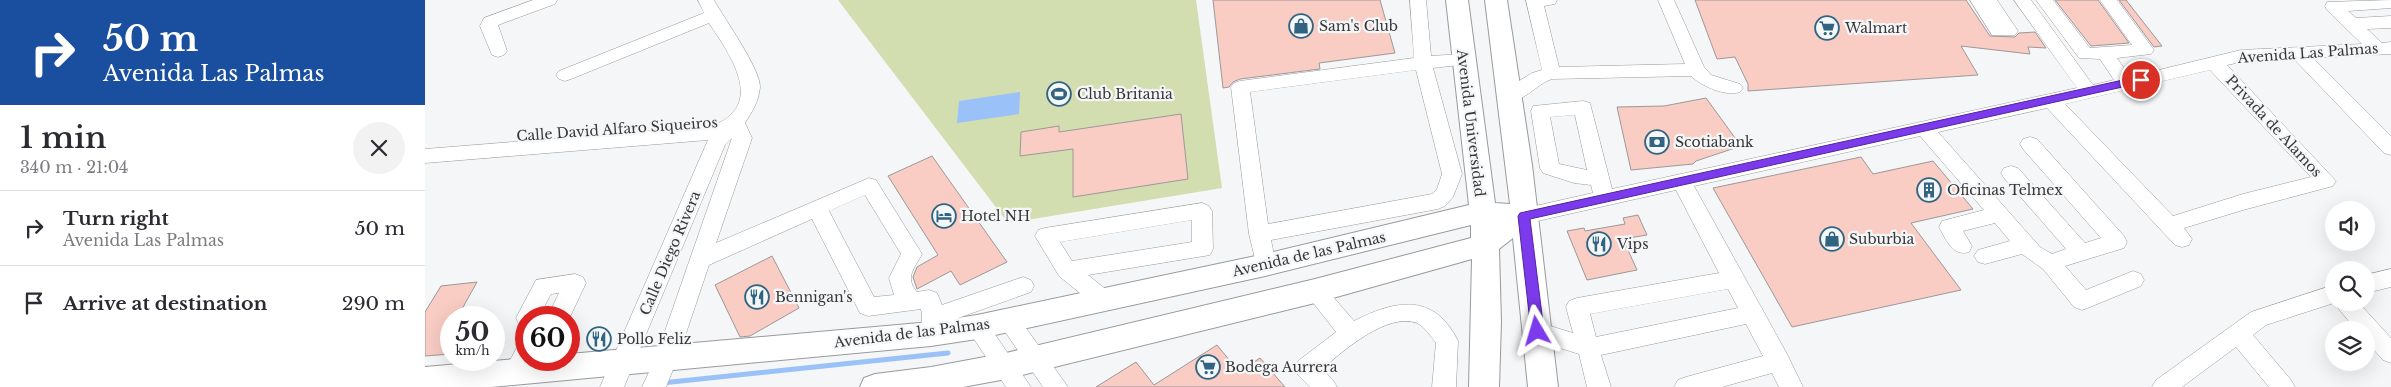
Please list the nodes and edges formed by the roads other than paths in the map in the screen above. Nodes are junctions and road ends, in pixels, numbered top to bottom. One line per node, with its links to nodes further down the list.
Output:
1 (549, 0): 16 (street)
2 (1418, 0): 21 (street)
3 (1457, 0): 19 (main road, Avenida Universidad)
4 (1497, 0): 29 (main road)
5 (1549, 0): 23 (street)
6 (1666, 0): 22 (street)
7 (2044, 0): 18 (street)
8 (2108, 0): 18 (street)
9 (1986, 3): 11 (street)
10 (2391, 3): 14 (street)
11 (2023, 5): 27 (street)
12 (709, 8): 24 (street); 31 (street, Calle Diego Rivera)
13 (2391, 22): 14 (street)
14 (2352, 24): 15 (street)
15 (2384, 48): 17 (street, Avenida Las Palmas)
16 (498, 50)
17 (2297, 52): 20 (street, Avenida Las Palmas); 35 (street)
18 (2105, 53): 25 (street)
19 (1462, 60): 21 (street); 44 (main road, Avenida Universidad)
20 (2213, 62): 25 (street, Avenida Las Palmas); 28 (street, Privada de Alamos)
21 (1423, 63): 47 (street); 47 (street)
22 (1696, 70): 23 (street); 26 (street)
23 (1552, 73): 29 (street)
24 (565, 75)
25 (2126, 84): 27 (street, Avenida Las Palmas)
26 (1734, 88)
27 (2087, 92): 28 (street, Avenida Las Palmas)
28 (2051, 100): 32 (street, Avenida Las Palmas)
29 (1511, 105): 30 (street); 37 (main road)
30 (1539, 111): 38 (street); 40 (street)
31 (736, 124): 33 (street, Calle David Alfaro Siqueiros); 36 (street, Calle David Alfaro Siqueiros); 54 (street, Calle Diego Rivera); 85 (street, Calle Diego Rivera)
32 (1925, 129): 41 (street, Avenida Las Palmas); 45 (street)
33 (425, 143)
34 (2030, 144): 52 (street)
35 (2391, 148)
36 (425, 156)
37 (1519, 165): 38 (street); 46 (main road)
38 (1550, 168): 40 (street)
39 (2011, 173): 52 (street)
40 (1599, 179): 42 (street)
41 (1681, 181): 42 (street, Avenida Las Palmas); 60 (street)
42 (1604, 198): 46 (street, Avenida Las Palmas)
43 (817, 208): 54 (street); 66 (street); 66 (street)
44 (1483, 212): 46 (main road, Avenida de las Palmas); 48 (main road, Avenida Universidad); 56 (main road, Avenida de las Palmas)
45 (1999, 214): 49 (street); 50 (street)
46 (1524, 216): 48 (main road); 75 (main road)
47 (1259, 234): 56 (street)
48 (1484, 245): 64 (main road); 93 (main road, Avenida Universidad)
49 (2026, 245): 53 (street); 55 (street)
50 (1962, 246)
51 (1203, 249): 57 (street); 57 (street); 58 (street)
52 (2081, 252): 55 (street)
53 (1985, 256)
54 (701, 260): 80 (street, Calle Diego Rivera)
55 (2050, 263): 61 (street)
56 (1265, 265): 58 (main road, Avenida de las Palmas)
57 (1067, 270): 67 (street)
58 (1217, 275): 67 (main road, Avenida de las Palmas)
59 (2391, 278): 62 (street)
60 (1733, 279): 71 (street); 78 (street)
61 (2133, 280)
62 (2375, 282)
63 (1023, 286): 73 (street)
64 (1315, 291): 76 (street); 81 (main road)
65 (2325, 297): 77 (street)
66 (912, 301): 73 (street)
67 (1105, 301): 72 (main road, Avenida de las Palmas)
68 (533, 306): 69 (street)
69 (564, 306)
70 (2352, 311): 79 (street)
71 (1752, 314): 78 (street); 82 (street)
72 (1008, 320): 74 (main road, Avenida de las Palmas); 81 (street)
73 (932, 325): 74 (main road, Avenida de las Palmas); 80 (main road, Avenida de las Palmas)
74 (977, 327): 86 (street)
75 (1537, 331): 78 (street); 94 (main road)
76 (1351, 332): 91 (street); 92 (street)
77 (2238, 332): 98 (street); 99 (street)
78 (1589, 348): 95 (street)
79 (2391, 353)
80 (667, 357): 85 (main road, Avenida de las Palmas); 88 (street, Calle Diego Rivera)
81 (1037, 358): 86 (main road); 90 (street)
82 (1779, 361): 96 (street); 97 (street)
83 (515, 363): 87 (main road, Avenida de las Palmas)
84 (580, 370): 85 (main road, Avenida de las Palmas)
85 (618, 375)
86 (1012, 377): 89 (main road)
87 (425, 380)
88 (654, 387)
89 (875, 387)
90 (1057, 387)
91 (1325, 387)
92 (1444, 387)
93 (1484, 387)
94 (1543, 387)
95 (1599, 387)
96 (1686, 387)
97 (1791, 387)
98 (2164, 387)
99 (2283, 387)

